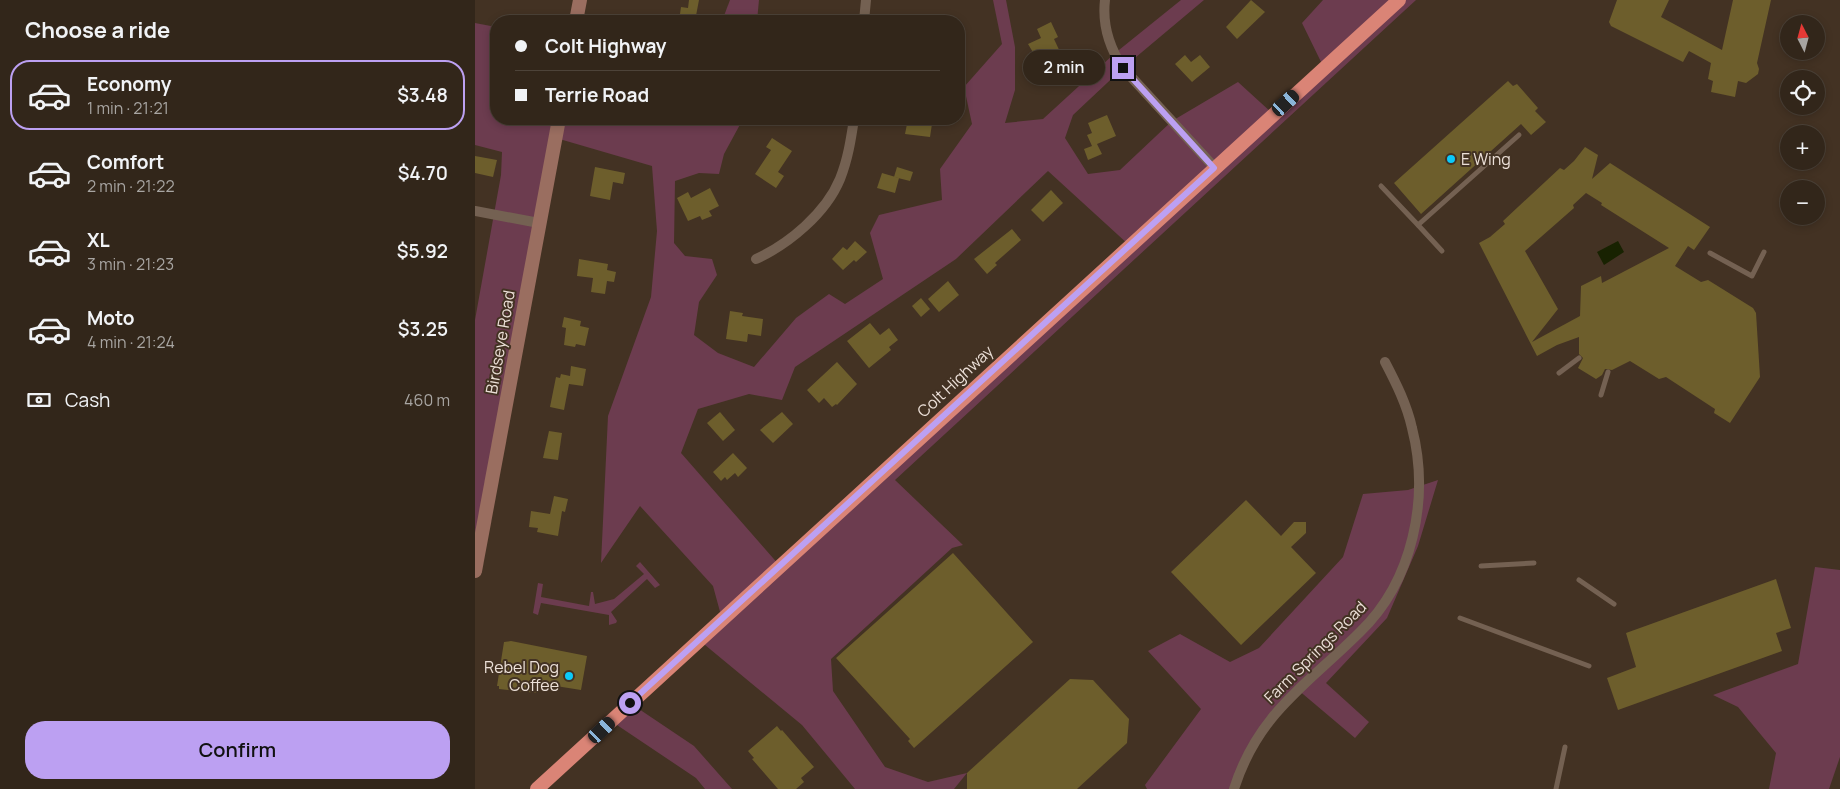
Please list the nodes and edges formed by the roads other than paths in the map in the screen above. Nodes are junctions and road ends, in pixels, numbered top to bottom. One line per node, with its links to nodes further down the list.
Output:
1 (580, 0): 5 (main road)
2 (866, 0): 6 (street)
3 (1105, 0): 10 (street)
4 (1399, 0): 10 (highway, Colt Highway)
5 (577, 15)
6 (865, 15)
7 (558, 125): 13 (main road, Birdseye Road)
8 (853, 125): 18 (street)
9 (1519, 135): 14 (lane)
10 (1214, 168): 32 (highway, Colt Highway)
11 (1381, 186): 14 (lane)
12 (475, 211): 13 (street)
13 (539, 223): 25 (main road, Birdseye Road)
14 (1418, 225): 15 (lane)
15 (1442, 251)
16 (1764, 252): 17 (lane)
17 (1710, 253)
18 (756, 259)
19 (1579, 358): 22 (lane)
20 (1385, 362): 33 (street, Farm Springs Road)
21 (1608, 372): 23 (lane)
22 (1559, 373)
23 (1601, 395)
24 (1533, 563): 26 (lane)
25 (476, 564)
26 (1481, 566)
27 (1579, 580): 28 (lane)
28 (1614, 604)
29 (1460, 618): 30 (lane)
30 (1589, 666)
31 (1565, 747): 34 (lane)
32 (537, 789)
33 (1234, 789)
34 (1556, 789)

